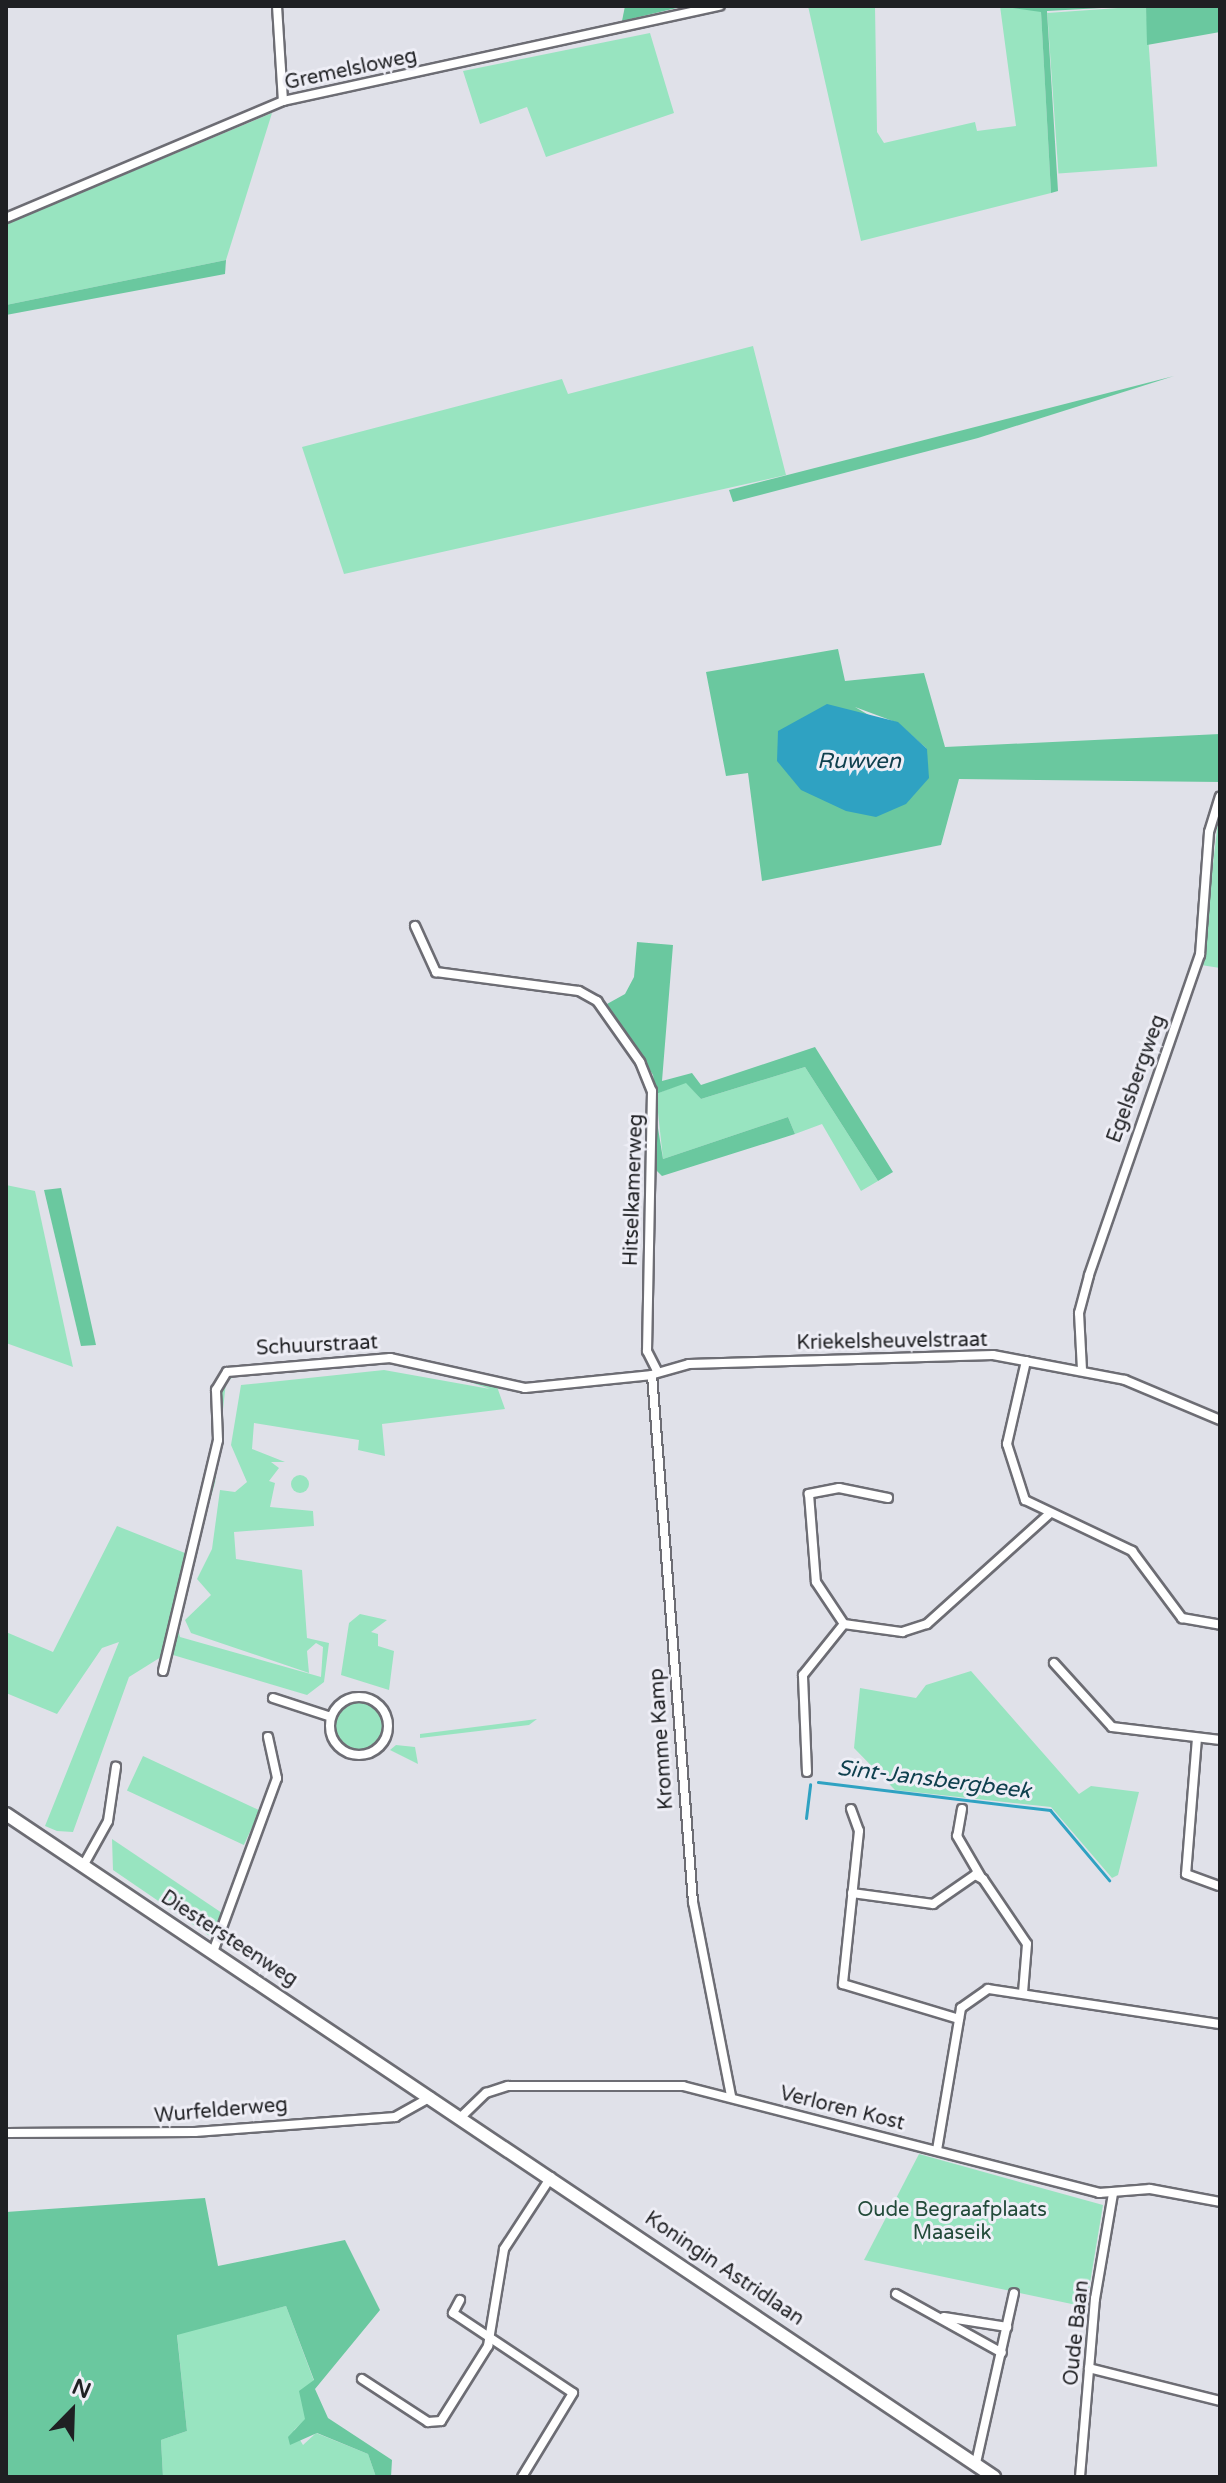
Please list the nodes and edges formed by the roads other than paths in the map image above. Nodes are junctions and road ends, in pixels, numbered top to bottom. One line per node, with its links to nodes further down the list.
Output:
1 (277, 6): 3 (street)
2 (720, 6): 3 (street, Gremelsloweg)
3 (283, 101): 4 (street, Gremelsloweg)
4 (6, 218)
5 (1220, 797): 8 (street, Egelsbergweg)
6 (415, 926): 9 (street, Hitselkamerweg)
7 (1026, 1361): 8 (street, Kriekelsheuvelstraat); 9 (street, Kriekelsheuvelstraat); 12 (street)
8 (1082, 1370): 10 (street, Kriekelsheuvelstraat)
9 (655, 1373): 16 (street, Schuurstraat); 35 (street, Kromme Kamp)
10 (1220, 1420)
11 (888, 1498): 13 (street)
12 (1049, 1514): 13 (street); 14 (street)
13 (844, 1624): 23 (street)
14 (1220, 1625)
15 (1054, 1663): 20 (street)
16 (163, 1671)
17 (273, 1698): 18 (street)
18 (328, 1716): 18 (street)
19 (268, 1737): 31 (street)
20 (1197, 1738): 21 (street); 29 (street)
21 (1220, 1740)
22 (116, 1767): 27 (street)
23 (807, 1772)
24 (851, 1809): 30 (street)
25 (962, 1809): 28 (street)
26 (6, 1814): 27 (main road, Diestersteenweg)
27 (83, 1866): 31 (main road, Diestersteenweg)
28 (983, 1879): 30 (street); 32 (street)
29 (1219, 1886)
30 (852, 1893): 33 (street)
31 (213, 1952): 36 (main road, Diestersteenweg)
32 (1023, 1993): 33 (street); 34 (street)
33 (959, 2019): 39 (street)
34 (1220, 2024)
35 (731, 2096): 37 (street, Verloren Kost); 39 (street, Verloren Kost)
36 (431, 2097): 37 (main road, Koningin Astridlaan); 38 (street, Wurfelderweg)
37 (461, 2117): 40 (main road, Koningin Astridlaan)
38 (6, 2133)
39 (937, 2150): 41 (street, Verloren Kost)
40 (551, 2177): 48 (street); 53 (main road, Koningin Astridlaan)
41 (1113, 2194): 42 (street, Verloren Kost); 50 (street, Oude Baan)
42 (1220, 2202)
43 (1014, 2293): 47 (street)
44 (896, 2294): 46 (street)
45 (460, 2300): 48 (street)
46 (943, 2317): 47 (street); 49 (street)
47 (1007, 2327): 49 (street)
48 (490, 2334): 51 (street); 54 (street)
49 (1002, 2353): 53 (street)
50 (1089, 2368): 52 (street); 56 (street, Oude Baan)
51 (362, 2379)
52 (1220, 2401)
53 (976, 2463): 55 (main road, Koningin Astridlaan)
54 (522, 2477)
55 (994, 2477)
56 (1080, 2477)

